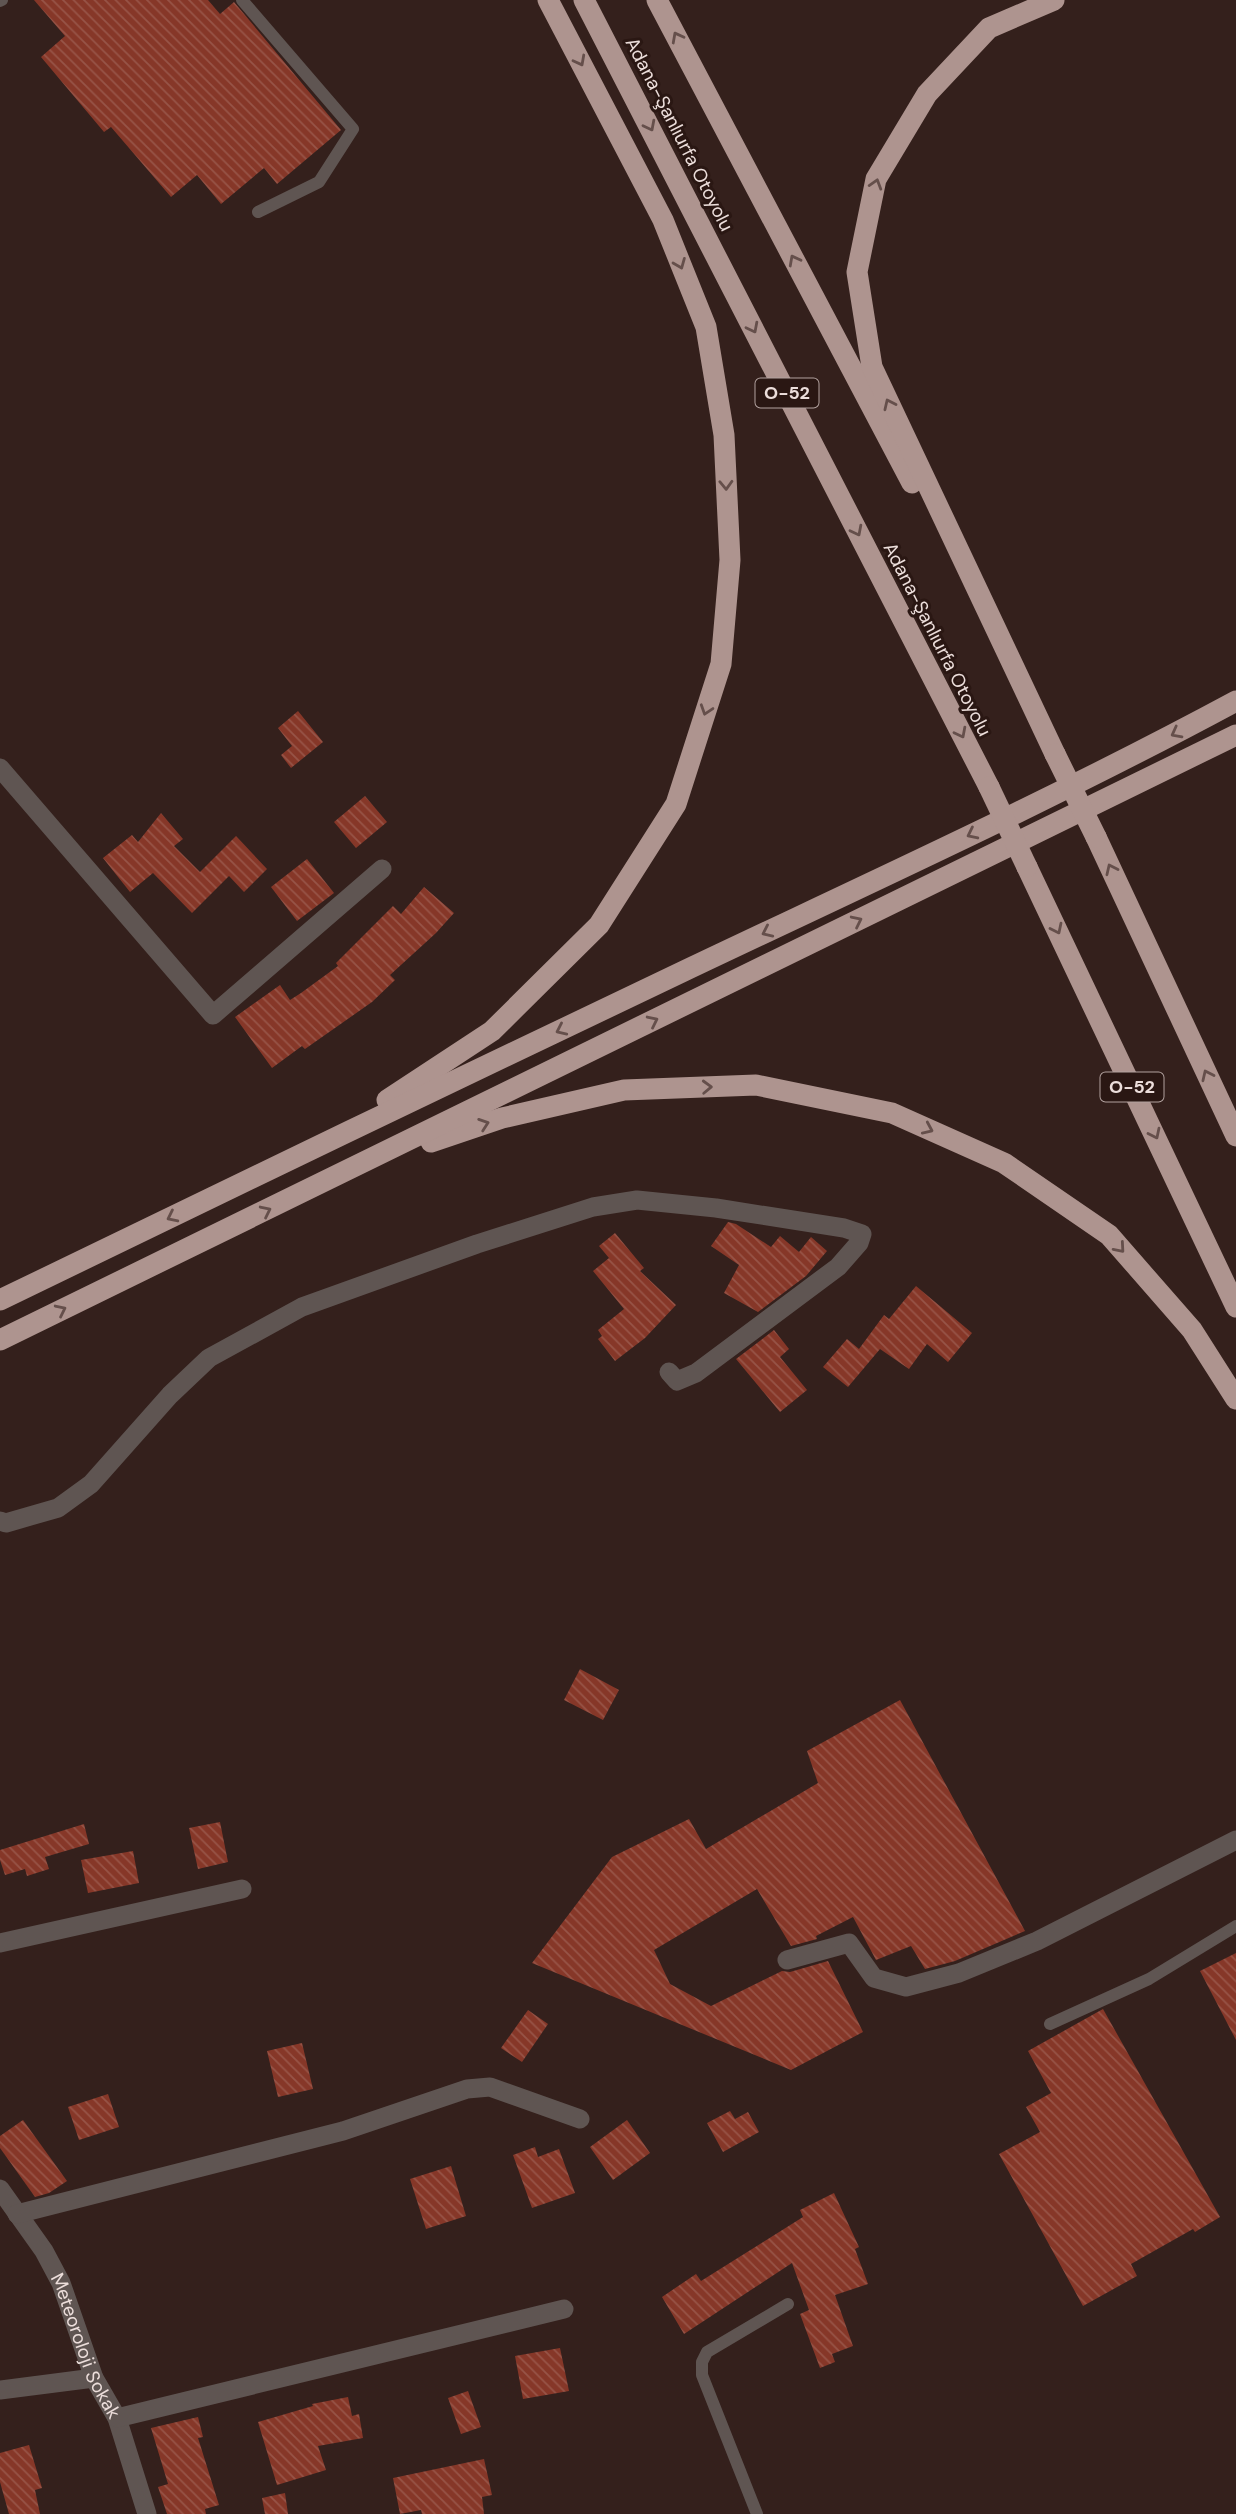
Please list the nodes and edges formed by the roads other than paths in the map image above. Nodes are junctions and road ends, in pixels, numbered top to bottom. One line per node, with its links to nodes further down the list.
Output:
1 (242, 0): 6 (lane)
2 (548, 0): 13 (highway, one-way to 13)
3 (584, 0): 16 (highway, Adana-Şanlıurfa Otoyolu / O-52, one-way to 16, bridge)
4 (657, 0): 9 (highway, one-way to 4)
5 (1054, 0): 9 (highway, one-way to 5)
6 (258, 212)
7 (1236, 701): 13 (highway, one-way to 13)
8 (1236, 735): 14 (highway, one-way to 8)
9 (1055, 754): 12 (highway, one-way to 9, bridge)
10 (0, 768): 11 (street)
11 (382, 869)
12 (1236, 1136)
13 (321, 1144): 15 (highway, one-way to 15)
14 (349, 1170): 17 (highway, one-way to 14); 19 (highway, one-way to 19)
15 (0, 1300)
16 (1236, 1307)
17 (0, 1340)
18 (669, 1371): 20 (street)
19 (1236, 1399)
20 (0, 1521)
21 (1236, 1840): 25 (street)
22 (242, 1889): 24 (street)
23 (1236, 1926): 26 (lane)
24 (0, 1942)
25 (787, 1960)
26 (1050, 2024)
27 (580, 2119): 29 (street)
28 (0, 2189): 29 (street, Meteoroloji Sokak)
29 (17, 2214): 32 (street, Meteoroloji Sokak)
30 (788, 2304): 36 (lane)
31 (565, 2309): 34 (street)
32 (94, 2378): 33 (street); 34 (street, Meteoroloji Sokak)
33 (0, 2390)
34 (117, 2418): 35 (street, Meteoroloji Sokak)
35 (147, 2514)
36 (757, 2514)

